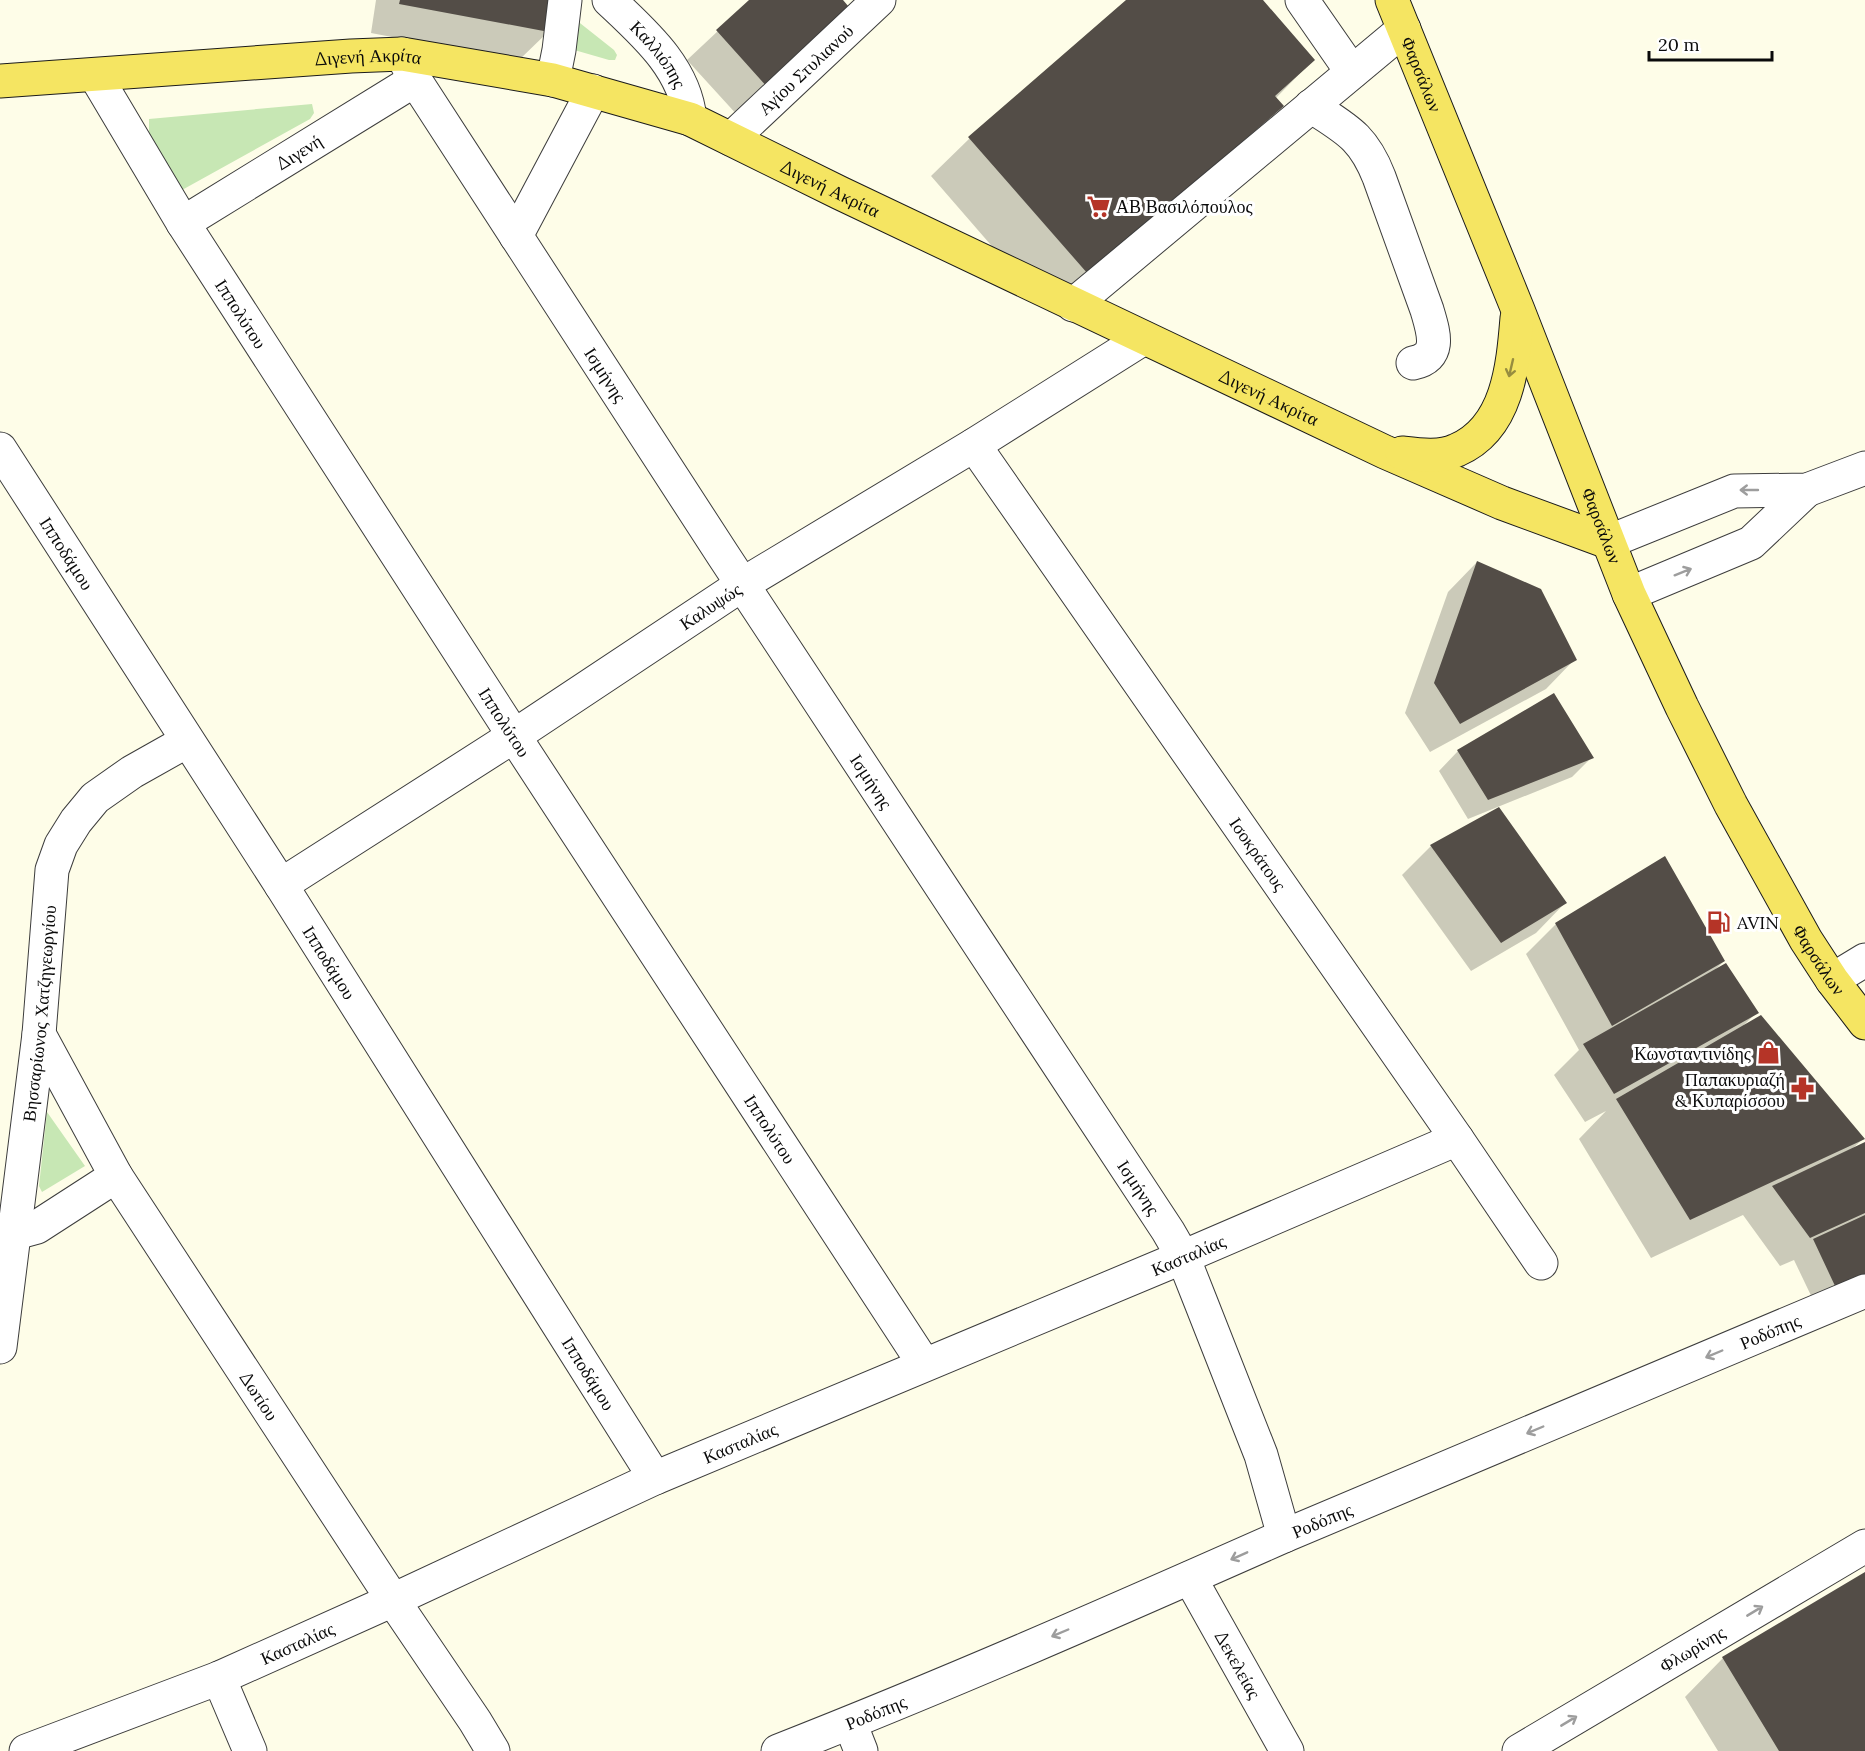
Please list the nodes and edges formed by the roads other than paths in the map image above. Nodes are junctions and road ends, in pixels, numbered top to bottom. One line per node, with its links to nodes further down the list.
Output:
1 (566, 0): 9 (street)
2 (609, 0): 13 (street, Καλλιόπης)
3 (879, 0): 14 (street, Αγίου Στυλιανού)
4 (1302, 0): 7 (street)
5 (1398, 14): 7 (street); 18 (main road, Φαρσάλων)
6 (408, 67): 8 (main road, Διγενή Ακρίτα); 9 (main road, Διγενή Ακρίτα); 15 (street, Διγενή); 16 (street, Ισμήνης)
7 (1352, 72): 12 (street)
8 (94, 75): 10 (main road, Διγενή Ακρίτα); 15 (street, Ιππολύτου)
9 (553, 80): 11 (main road, Διγενή Ακρίτα)
10 (0, 81)
11 (593, 91): 13 (main road, Διγενή Ακρίτα); 16 (street)
12 (1311, 106): 17 (street); 20 (street)
13 (690, 119): 14 (main road, Διγενή Ακρίτα)
14 (731, 139): 17 (main road, Διγενή Ακρίτα)
15 (183, 223): 29 (street, Ιππολύτου)
16 (516, 236): 27 (street, Ισμήνης)
17 (1073, 305): 19 (main road, Διγενή Ακρίτα)
18 (1518, 310): 23 (main road, one-way to 23); 26 (main road, Φαρσάλων)
19 (1144, 338): 21 (street, Καλυψώς); 23 (main road, Διγενή Ακρίτα)
20 (1413, 363)
21 (974, 444): 27 (street, Καλυψώς); 36 (street, Ισοκράτους)
22 (0, 449): 30 (street, Ιπποδάμου)
23 (1385, 452): 26 (main road, Διγενή Ακρίτα)
24 (1865, 468): 25 (street)
25 (1807, 490): 26 (street, one-way to 26); 28 (street, one-way to 25)
26 (1608, 542): 28 (main road, Φαρσάλων)
27 (743, 584): 29 (street, Καλυψώς); 39 (street, Ισμήνης)
28 (1629, 594): 33 (main road, Φαρσάλων)
29 (514, 736): 31 (street, Καλυψώς); 43 (street, Ιππολύτου)
30 (187, 741): 31 (street, Ιπποδάμου); 35 (street, Βησσαρίωνος Χατζηγεωργίου)
31 (281, 885): 44 (street, Ιπποδάμου)
32 (1865, 960): 33 (street)
33 (1832, 980): 34 (main road, Φαρσάλων)
34 (1865, 1023)
35 (39, 1034): 37 (street, Δωτίου); 38 (street, Βησσαρίωνος Χατζηγεωργίου)
36 (1457, 1139): 39 (street, Κασταλίας); 40 (street, Ισοκράτους)
37 (116, 1176): 38 (street); 48 (street, Δωτίου)
38 (8, 1232): 42 (street, Βησσαρίωνος Χατζηγεωργίου)
39 (1183, 1257): 43 (street, Κασταλίας); 45 (street, Ισμήνης)
40 (1541, 1263)
41 (1865, 1291): 45 (street, Ροδόπης, one-way to 45)
42 (0, 1347)
43 (924, 1364): 44 (street, Κασταλίας)
44 (655, 1478): 48 (street, Κασταλίας)
45 (1284, 1536): 47 (street, Ροδόπης, one-way to 47)
46 (1865, 1546): 56 (street, Φλωρίνης, one-way to 46)
47 (1190, 1578): 50 (street, Ροδόπης, one-way to 50); 55 (street, Δεκελείας)
48 (393, 1600): 49 (street, Κασταλίας); 53 (street, Δωτίου)
49 (219, 1678): 51 (street, Κασταλίας); 52 (street)
50 (855, 1737): 54 (street, Ροδόπης)
51 (26, 1751)
52 (250, 1751)
53 (493, 1751)
54 (778, 1751)
55 (1287, 1751)
56 (1519, 1751)

